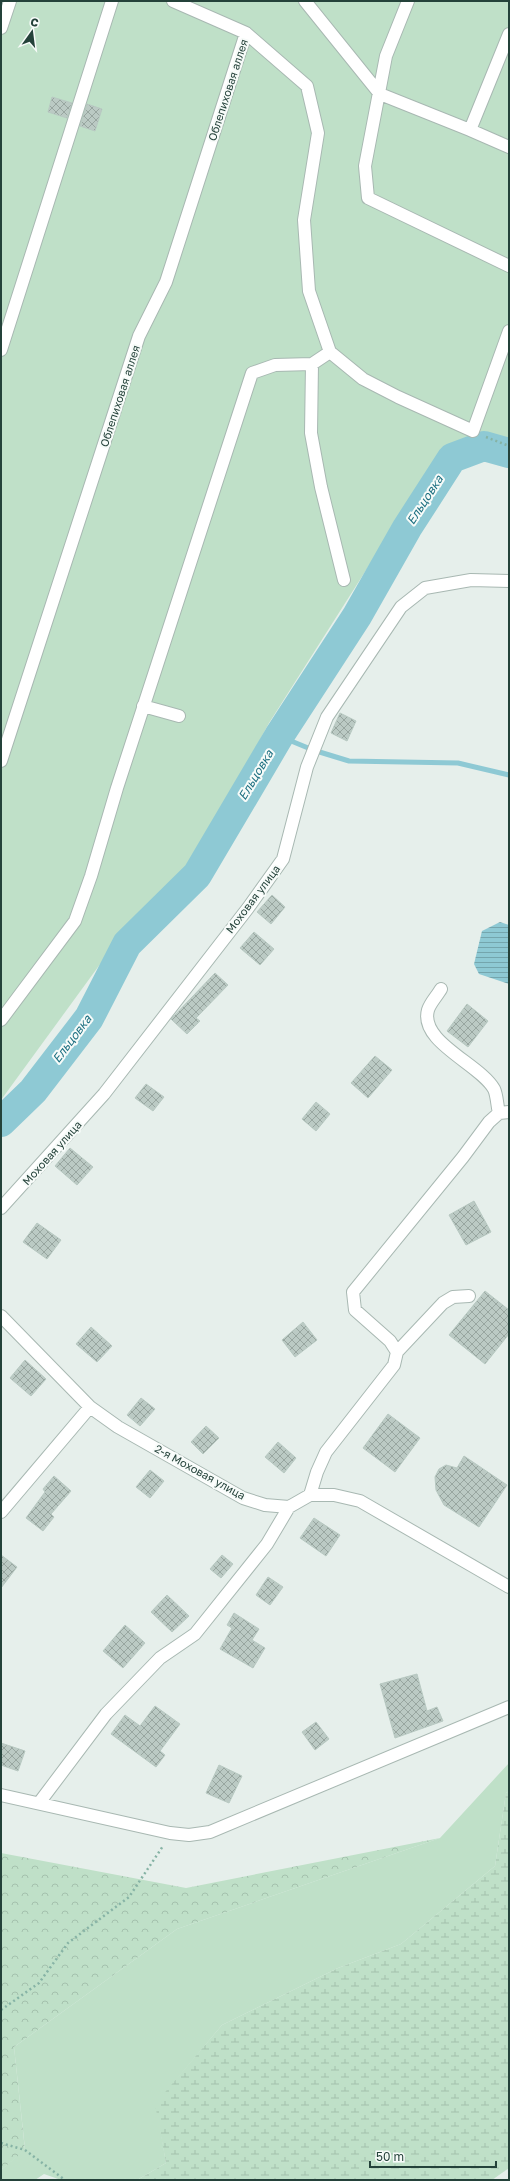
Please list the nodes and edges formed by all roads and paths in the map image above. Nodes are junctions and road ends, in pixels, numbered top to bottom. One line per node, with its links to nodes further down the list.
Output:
1 (10, 1): 6 (street)
2 (112, 1): 14 (street)
3 (173, 1): 7 (street)
4 (305, 1): 9 (street)
5 (408, 1): 9 (street)
6 (1, 28)
7 (246, 33): 15 (street); 23 (street, Облепиховая аллея)
8 (509, 34): 10 (street)
9 (380, 94): 10 (street); 12 (street)
10 (470, 130): 11 (street)
11 (509, 147)
12 (509, 266)
13 (509, 331): 17 (street)
14 (1, 350)
15 (330, 352): 16 (street); 17 (street)
16 (312, 364): 19 (street); 21 (street)
17 (473, 431): 18 (path)
18 (509, 446)
19 (344, 580)
20 (509, 581): 27 (street, Моховая улица)
21 (143, 706): 22 (street); 25 (street)
22 (179, 716)
23 (1, 761)
24 (441, 989): 26 (street)
25 (1, 1020)
26 (504, 1112): 30 (street)
27 (1, 1208)
28 (469, 1296): 30 (street)
29 (1, 1316): 31 (street, 2-я Моховая улица)
30 (397, 1352): 32 (street)
31 (90, 1408): 33 (street, 2-я Моховая улица); 34 (street)
32 (310, 1495): 33 (street); 35 (street)
33 (289, 1507): 38 (street)
34 (1, 1512)
35 (509, 1587)
36 (509, 1707): 39 (street)
37 (1, 1795): 38 (street)
38 (39, 1804): 39 (street)
39 (170, 1833): 40 (path)
40 (1, 2010)
41 (1, 2143): 42 (path)
42 (65, 2180)

